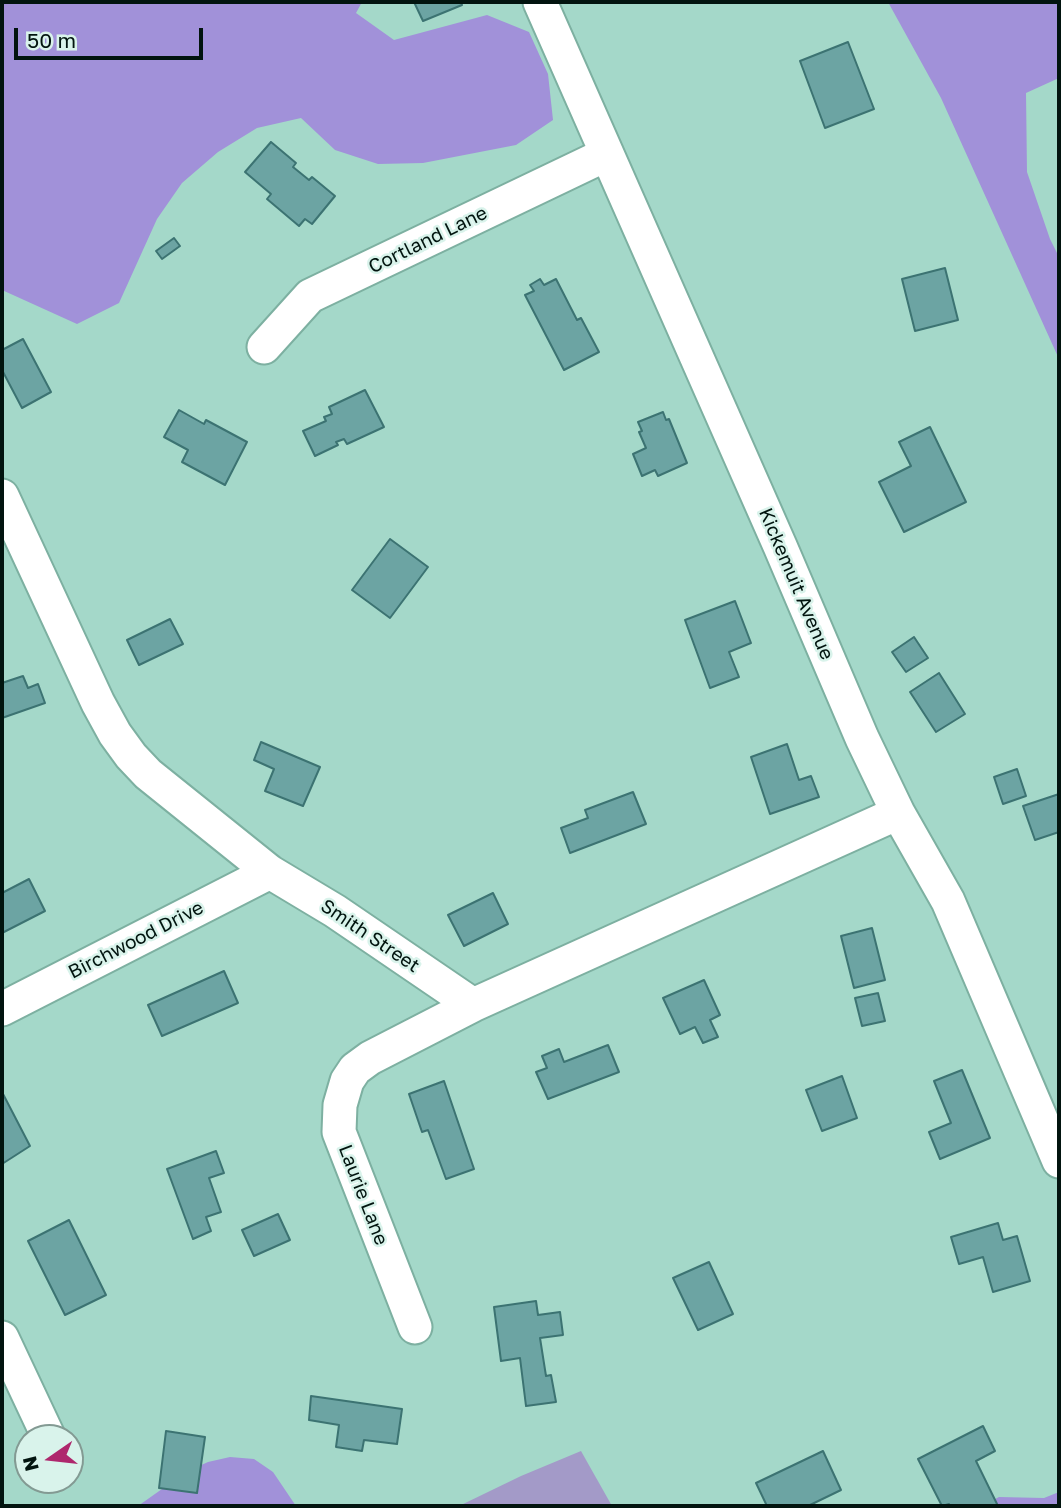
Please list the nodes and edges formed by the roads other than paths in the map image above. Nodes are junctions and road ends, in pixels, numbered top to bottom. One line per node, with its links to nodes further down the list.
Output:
1 (540, 2): 2 (street, Kickemuit Avenue)
2 (607, 153): 3 (street, Cortland Lane); 5 (street, Kickemuit Avenue)
3 (264, 347)
4 (2, 496): 6 (street, Smith Street)
5 (898, 813): 7 (street); 9 (street, Kickemuit Avenue)
6 (270, 872): 7 (street, Smith Street); 8 (street, Birchwood Drive)
7 (473, 1005): 10 (street, Laurie Lane)
8 (2, 1009)
9 (1059, 1161)
10 (415, 1327)
11 (2, 1338): 12 (street)
12 (42, 1424)

